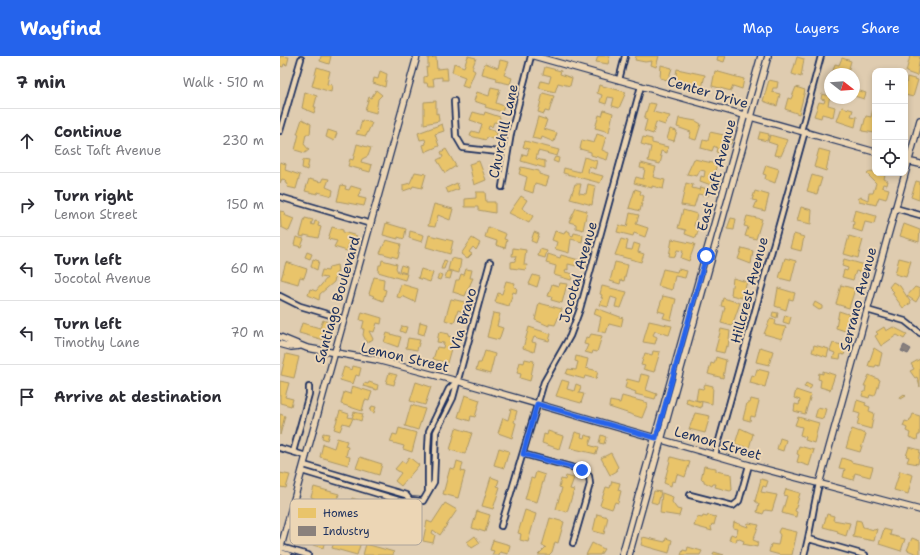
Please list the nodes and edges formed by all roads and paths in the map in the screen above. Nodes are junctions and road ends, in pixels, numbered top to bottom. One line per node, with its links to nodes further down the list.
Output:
1 (417, 56): 25 (street, Santiago Boulevard)
2 (532, 56): 8 (street, Center Drive); 16 (street, Churchill Lane)
3 (625, 56): 8 (street)
4 (761, 56): 11 (street, East Taft Avenue)
5 (768, 56): 11 (street, East Taft Avenue)
6 (821, 56): 14 (street, Hillcrest Avenue)
7 (301, 60): 13 (street)
8 (619, 80): 9 (street, Center Drive)
9 (642, 86): 11 (street, Center Drive); 37 (street, Jocotal Avenue)
10 (454, 101): 16 (street)
11 (748, 116): 14 (street, Center Drive); 38 (street, East Taft Avenue)
12 (920, 120): 17 (street, Serrano Avenue)
13 (280, 131)
14 (803, 131): 15 (street, Center Drive); 42 (street, Hillcrest Avenue)
15 (872, 151)
16 (507, 153): 21 (street, Churchill Lane)
17 (908, 158)
18 (908, 161): 19 (street)
19 (920, 164)
20 (903, 176): 23 (street, Serrano Avenue)
21 (502, 187)
22 (280, 197): 25 (street)
23 (895, 208): 24 (street); 28 (street, Serrano Avenue)
24 (920, 215)
25 (371, 224): 29 (street, Santiago Boulevard)
26 (490, 262): 35 (street, Via Bravo)
27 (280, 296): 29 (street)
28 (867, 310): 30 (street); 46 (street, Serrano Avenue)
29 (344, 319): 34 (street, Santiago Boulevard)
30 (920, 333)
31 (280, 337): 33 (street, Lemon Street)
32 (280, 344): 33 (street, Lemon Street)
33 (300, 346): 34 (street, Lemon Street)
34 (335, 354): 35 (street, Lemon Street); 43 (street, Santiago Boulevard)
35 (457, 381): 37 (street, Lemon Street); 50 (street, Via Bravo)
36 (309, 387): 40 (street)
37 (537, 404): 38 (street, Lemon Street); 41 (street, Jocotal Avenue)
38 (658, 439): 42 (street, Lemon Street); 59 (street, East Taft Avenue); 60 (street, East Taft Avenue)
39 (280, 448): 40 (street)
40 (293, 452): 43 (street)
41 (523, 454): 53 (street, Jocotal Avenue); 55 (street)
42 (715, 455): 44 (street, Lemon Street)
43 (306, 456): 45 (street, Santiago Boulevard)
44 (749, 465): 46 (street, Lemon Street); 47 (street)
45 (303, 468): 48 (street, Santiago Boulevard); 49 (street, Via Bravo)
46 (819, 484): 51 (street, Lemon Street); 54 (street)
47 (690, 495)
48 (294, 499)
49 (409, 499)
50 (422, 501)
51 (920, 510)
52 (290, 514): 56 (street, Santiago Boulevard)
53 (501, 526)
54 (809, 540): 61 (street); 62 (street)
55 (573, 544)
56 (280, 550): 57 (street); 58 (street)
57 (289, 555)
58 (308, 555)
59 (622, 555)
60 (629, 555)
61 (804, 555)
62 (865, 555)

